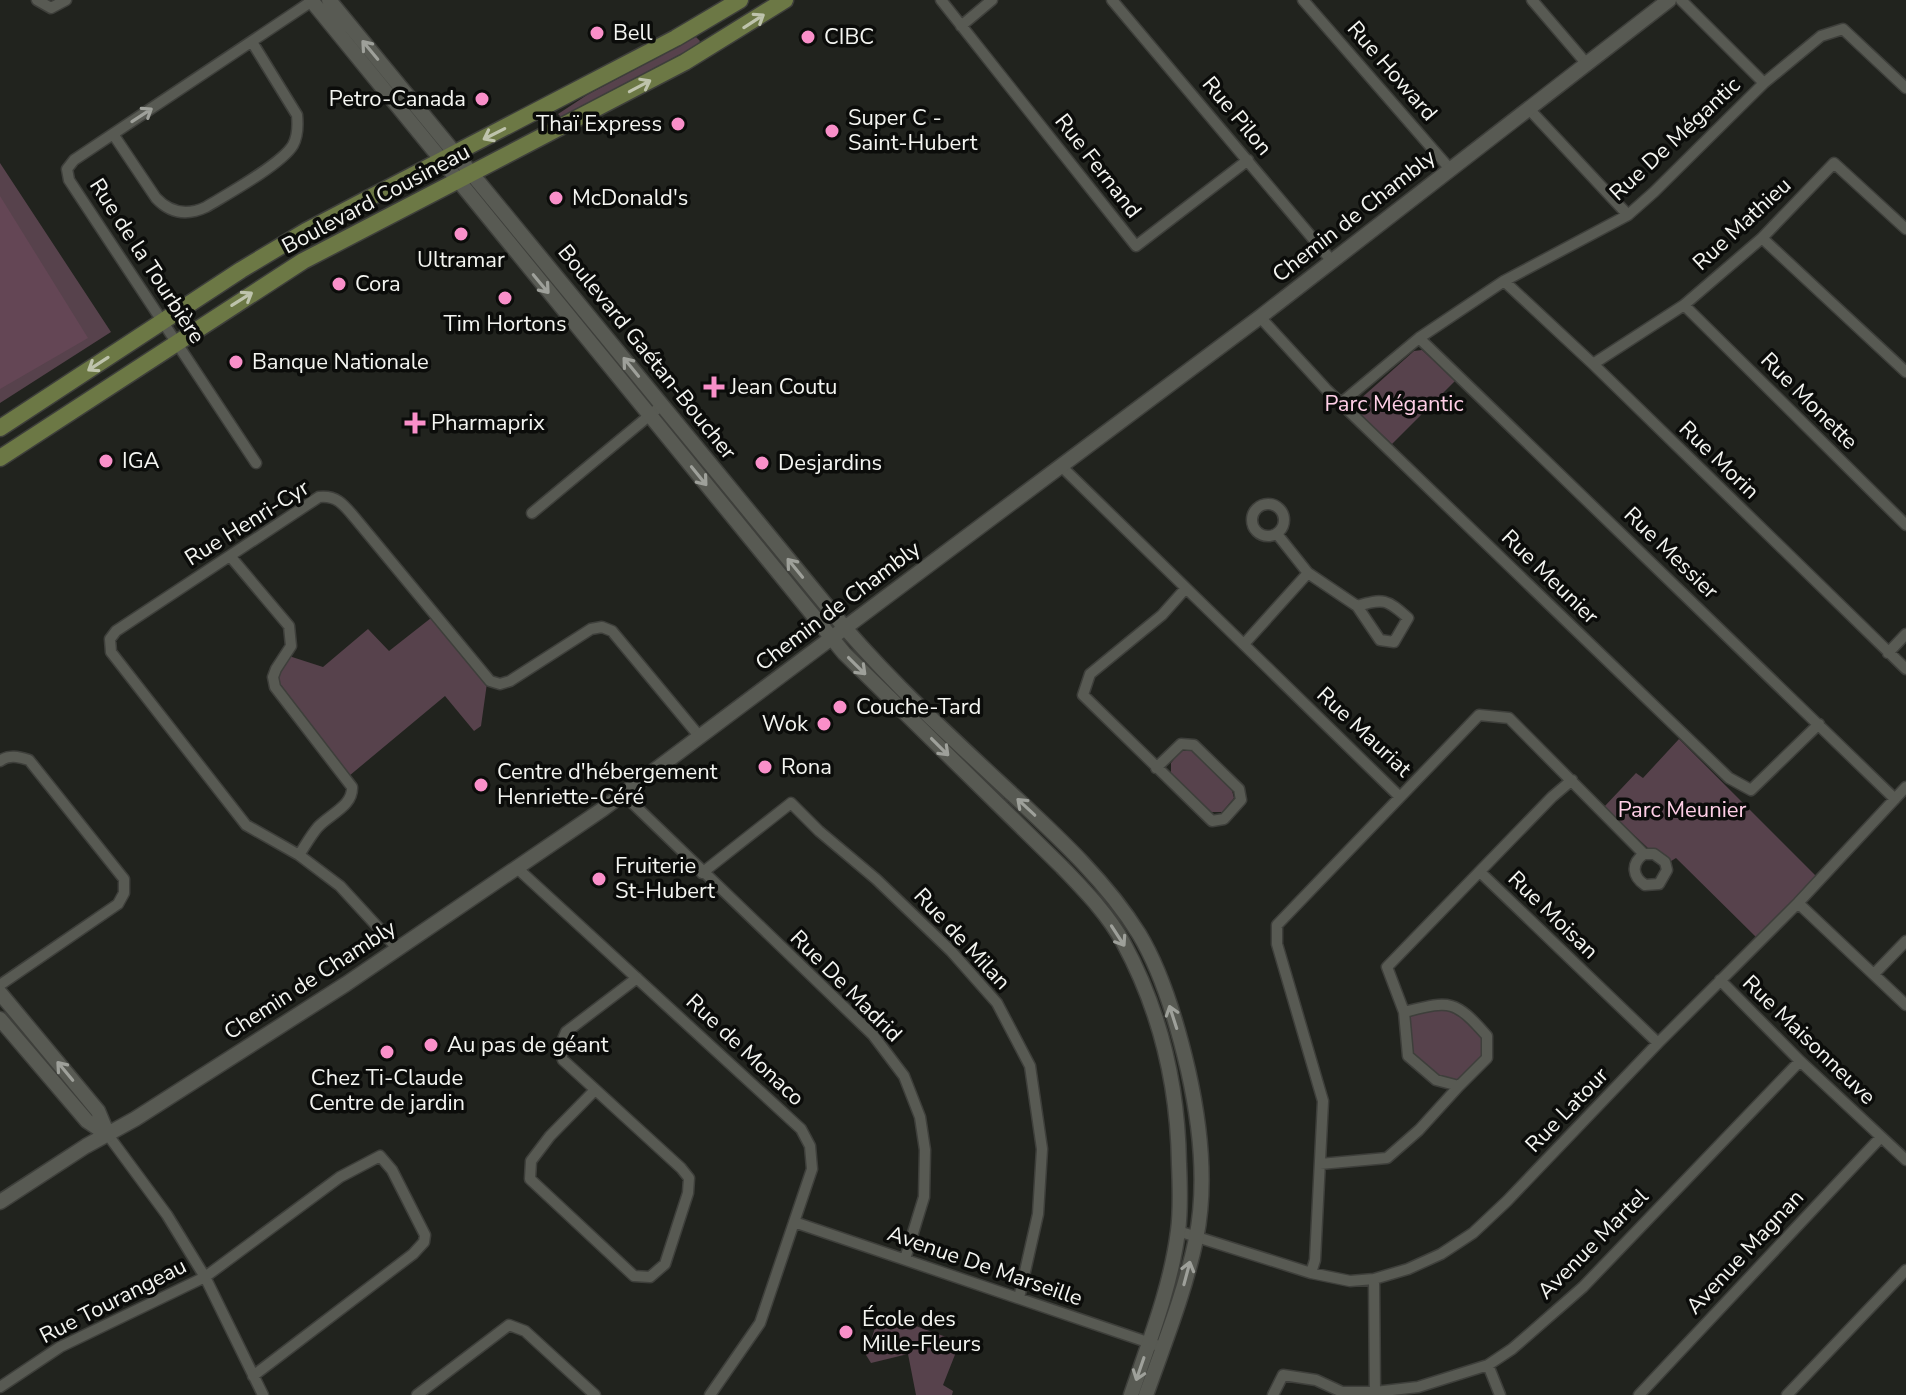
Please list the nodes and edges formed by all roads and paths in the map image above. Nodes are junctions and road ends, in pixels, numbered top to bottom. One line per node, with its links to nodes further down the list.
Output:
1 (37, 0): 2 (street)
2 (66, 0)
3 (312, 0): 15 (street, Rue de la Tourbière); 21 (street, Boulevard Gaétan-Boucher)
4 (329, 0): 21 (street, Boulevard Gaétan-Boucher, one-way to 4)
5 (740, 0): 21 (main road, Boulevard Cousineau, one-way to 21)
6 (785, 0): 24 (main road, Boulevard Cousineau, one-way to 6)
7 (941, 0): 14 (street, Rue Fernand)
8 (992, 0): 14 (street)
9 (1112, 0): 22 (street, Rue Pilon)
10 (1303, 0): 23 (street, Rue Howard)
11 (1532, 0): 16 (street)
12 (1669, 0): 16 (street, Chemin de Chambly)
13 (1681, 0): 17 (street)
14 (961, 26): 22 (street, Rue Fernand)
15 (252, 42): 20 (street, Rue de la Tourbière, one-way to 15); 20 (street, Rue de la Tourbière)
16 (1586, 63): 19 (street, Chemin de Chambly)
17 (1764, 83): 18 (street, Rue De Mégantic); 25 (street, Rue De Mégantic)
18 (1906, 88)
19 (1529, 109): 23 (street, Chemin de Chambly); 25 (street)
20 (113, 134): 33 (street, Rue de la Tourbière)
21 (448, 157): 24 (street, Boulevard Gaétan-Boucher); 33 (main road, Boulevard Cousineau)
22 (1248, 160): 28 (street, Rue Pilon)
23 (1450, 169): 28 (street, Chemin de Chambly)
24 (464, 176): 31 (street, Boulevard Gaétan-Boucher, one-way to 31); 34 (street, Boulevard Gaétan-Boucher); 36 (main road, Boulevard Cousineau, one-way to 24)
25 (1628, 215): 29 (street, Rue De Mégantic)
26 (1906, 229): 27 (street, Rue Mathieu)
27 (1762, 238): 30 (street, Rue Mathieu); 38 (street)
28 (1331, 260): 32 (street, Chemin de Chambly)
29 (1504, 281): 35 (street, Rue De Mégantic); 37 (street, Rue Morin)
30 (1684, 305): 37 (street, Rue Mathieu); 47 (street, Rue Monette)
31 (563, 311): 34 (street); 41 (street, Boulevard Gaétan-Boucher)
32 (1260, 317): 39 (street, Rue Meunier); 45 (street, Chemin de Chambly)
33 (163, 321): 36 (street, Rue de la Tourbière); 42 (main road, Boulevard Cousineau, one-way to 42)
34 (602, 332): 40 (street, Boulevard Gaétan-Boucher, one-way to 34)
35 (1419, 338): 39 (street, Rue De Mégantic); 59 (street, Rue Messier)
36 (177, 342): 43 (main road, Boulevard Cousineau); 44 (street, Rue de la Tourbière)
37 (1593, 364): 57 (street, Rue Morin)
38 (1906, 372)
39 (1341, 403): 59 (street, Rue Meunier)
40 (662, 405): 41 (street); 53 (street, Boulevard Gaétan-Boucher, one-way to 40)
41 (650, 416): 46 (street); 55 (street, Boulevard Gaétan-Boucher, one-way to 55)
42 (0, 428)
43 (0, 458)
44 (256, 463)
45 (1061, 466): 51 (street, Rue Mauriat); 53 (street, Chemin de Chambly)
46 (532, 513)
47 (1906, 525)
48 (1277, 534): 50 (street)
49 (230, 556): 60 (street, Rue Henri-Cyr); 69 (street); 69 (street, Rue Henri-Cyr)
50 (1308, 573): 52 (street); 56 (street)
51 (1186, 588): 56 (street, Rue Mauriat); 62 (street)
52 (1357, 606): 52 (street)
53 (845, 628): 55 (street, Chemin de Chambly); 95 (street, Boulevard Gaétan-Boucher, one-way to 53)
54 (1906, 634): 57 (street)
55 (832, 638): 60 (street, Chemin de Chambly); 94 (street, Boulevard Gaétan-Boucher, one-way to 94)
56 (1244, 644): 66 (street, Rue Mauriat)
57 (1888, 653): 58 (street, Rue Morin)
58 (1906, 669)
59 (1819, 724): 67 (street, Rue Messier)
60 (700, 737): 65 (street, Chemin de Chambly)
61 (0, 761): 79 (street)
62 (1156, 768): 62 (street)
63 (1572, 780): 66 (street, Rue Mauriat); 68 (street, Rue Mauriat); 71 (street, Rue Moisan)
64 (1906, 787): 67 (street, Rue Latour)
65 (623, 794): 70 (street, Chemin de Chambly); 72 (street, Rue De Madrid)
66 (1399, 796): 91 (street)
67 (1895, 799): 73 (street, Rue Latour)
68 (1644, 854)
69 (299, 855): 75 (street, Rue Henri-Cyr)
70 (517, 868): 75 (street, Chemin de Chambly); 77 (street, Rue de Monaco)
71 (1480, 872): 82 (street); 84 (street, Rue Moisan)
72 (702, 873): 96 (street, Rue De Madrid); 101 (street, Rue de Milan)
73 (1798, 903): 76 (street); 78 (street, Rue Latour)
74 (1906, 941): 76 (street)
75 (398, 949): 88 (street, Chemin de Chambly)
76 (1874, 974): 81 (street)
77 (637, 978): 87 (street); 93 (street, Rue de Monaco)
78 (1720, 980): 84 (street, Rue Latour); 85 (street, Rue Maisonneuve)
79 (0, 985)
80 (0, 993): 88 (street, one-way to 80)
81 (1906, 1005)
82 (1404, 1012): 86 (street); 86 (street)
83 (0, 1019): 88 (street)
84 (1658, 1043): 100 (street, Rue Latour)
85 (1800, 1061): 89 (street, Rue Maisonneuve); 103 (street, Avenue Martel)
86 (1459, 1086): 91 (street)
87 (595, 1090): 87 (street)
88 (108, 1135): 92 (street, Chemin de Chambly); 99 (street)
89 (1881, 1137): 90 (street, Rue Maisonneuve); 115 (street, Avenue Magnan)
90 (1906, 1160)
91 (1320, 1164): 98 (street)
92 (0, 1202)
93 (794, 1222): 96 (street, Avenue De Marseille); 110 (street, Rue de Monaco)
94 (1178, 1231): 95 (street, Rue Latour); 102 (street, Boulevard Gaétan-Boucher)
95 (1196, 1237): 98 (street, Rue Latour); 102 (street, Boulevard Gaétan-Boucher, one-way to 95)
96 (905, 1259): 101 (street, Avenue De Marseille)
97 (1906, 1270): 116 (street)
98 (1311, 1273): 100 (street, Rue Latour)
99 (205, 1277): 104 (street); 104 (street, Rue Tourangeau); 105 (street, Rue Tourangeau)
100 (1374, 1279): 106 (street)
101 (1019, 1298): 102 (street, Avenue De Marseille)
102 (1156, 1345): 111 (street, Boulevard Gaétan-Boucher, one-way to 111); 112 (street, Boulevard Gaétan-Boucher)
103 (1488, 1365): 106 (street, Avenue Martel); 114 (street)
104 (253, 1376): 107 (street)
105 (0, 1387)
106 (1375, 1393): 113 (street, Avenue Martel)
107 (263, 1395)
108 (417, 1395): 109 (street)
109 (595, 1395)
110 (710, 1395)
111 (1131, 1395)
112 (1146, 1395)
113 (1273, 1395)
114 (1500, 1395)
115 (1639, 1395)
116 (1787, 1395)

